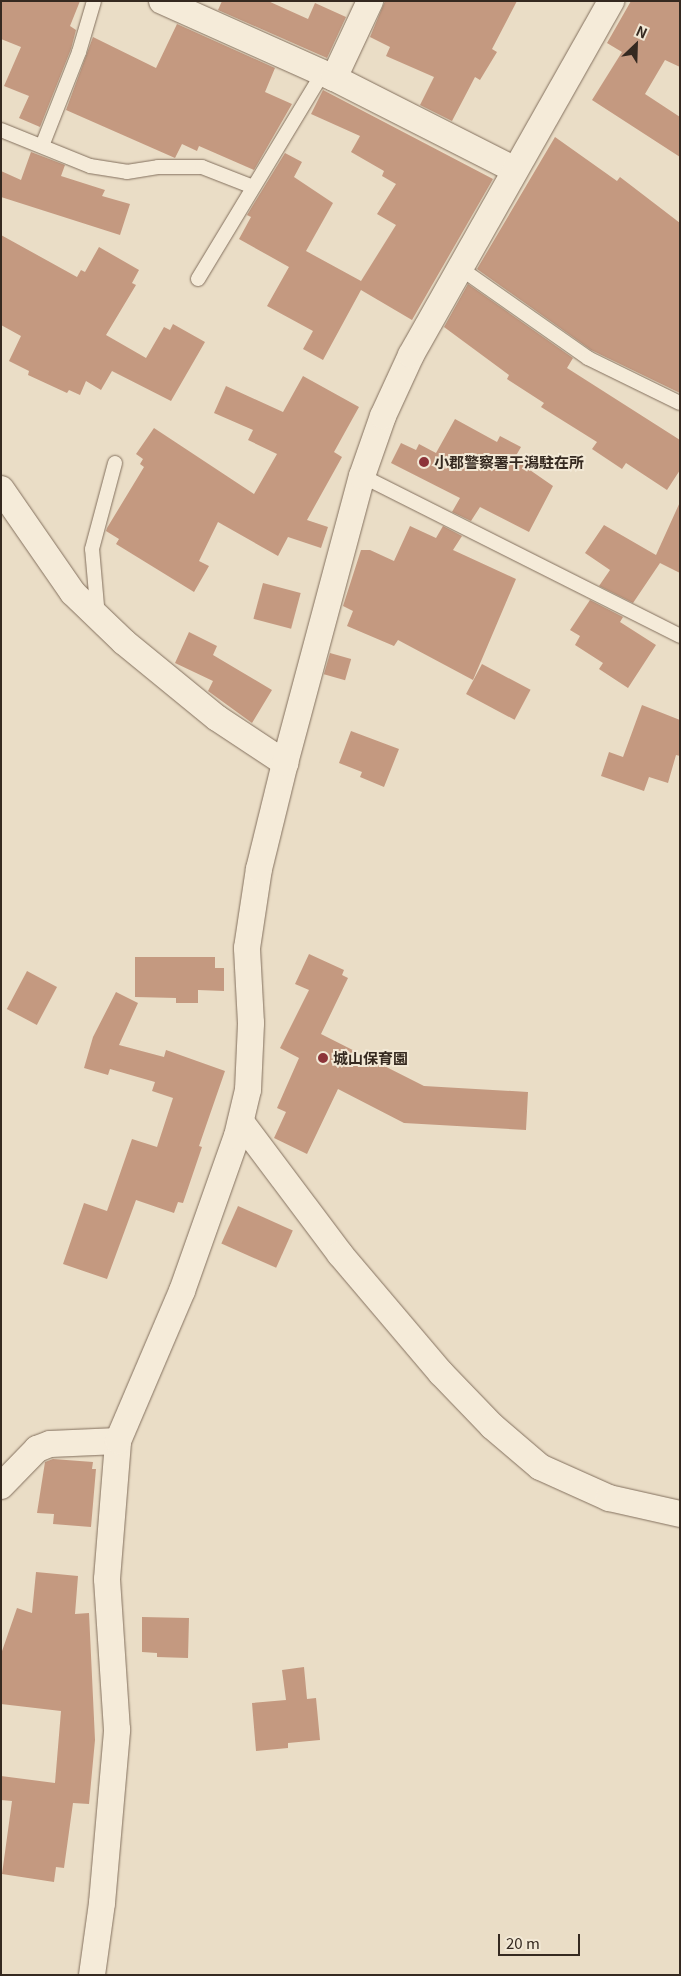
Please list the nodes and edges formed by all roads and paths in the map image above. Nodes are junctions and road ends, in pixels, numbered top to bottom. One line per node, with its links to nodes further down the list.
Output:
1 (94, 1): 7 (lane)
2 (162, 1): 5 (street)
3 (370, 1): 5 (street)
4 (611, 1): 8 (street)
5 (328, 76): 8 (street); 9 (lane)
6 (1, 130): 7 (lane)
7 (42, 146): 9 (lane)
8 (515, 170): 10 (street)
9 (253, 187): 11 (lane)
10 (460, 268): 12 (lane); 14 (street)
11 (198, 278)
12 (680, 403)
13 (115, 463): 16 (lane)
14 (362, 476): 17 (lane); 18 (street)
15 (1, 489): 16 (street)
16 (98, 618): 18 (street)
17 (680, 636)
18 (285, 763): 19 (street)
19 (241, 1122): 20 (street); 22 (street)
20 (118, 1441): 21 (street); 23 (street)
21 (1, 1486)
22 (680, 1514)
23 (92, 1975)

